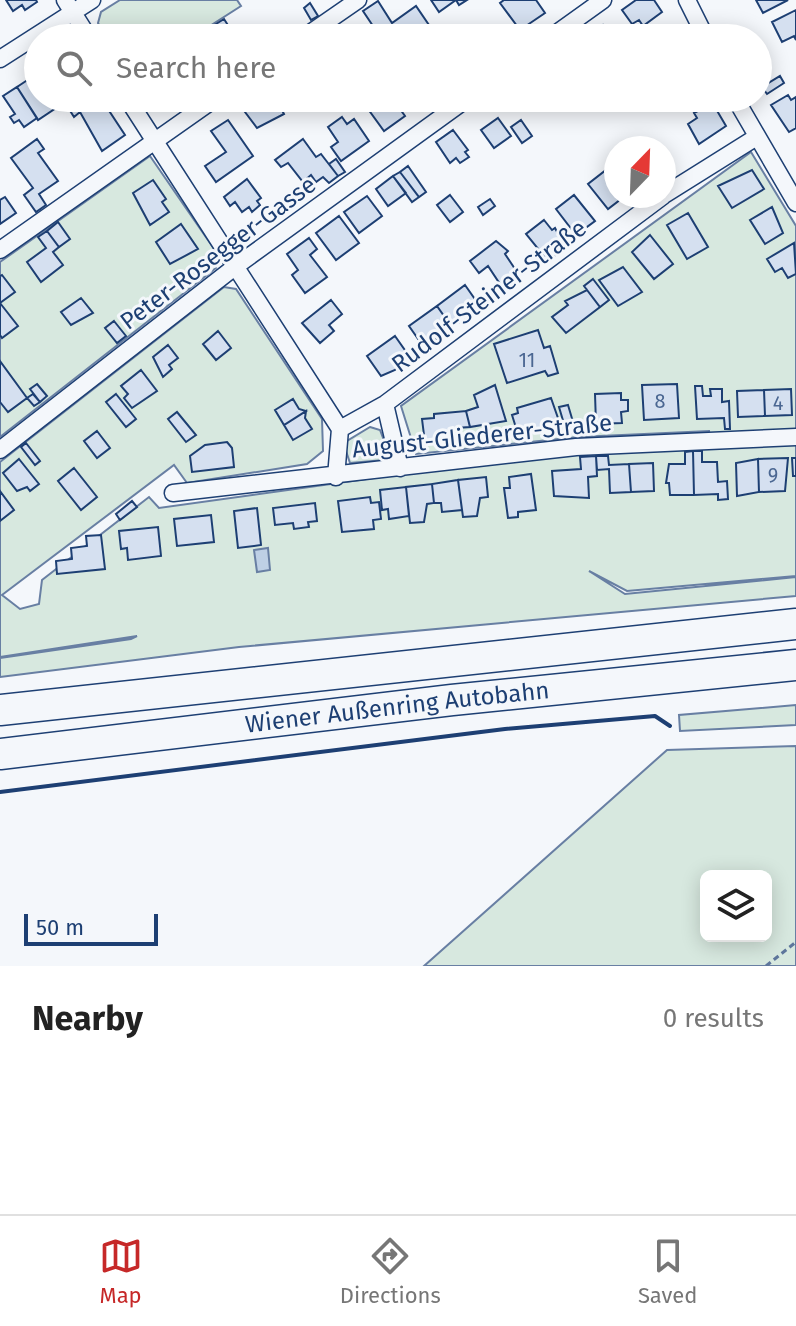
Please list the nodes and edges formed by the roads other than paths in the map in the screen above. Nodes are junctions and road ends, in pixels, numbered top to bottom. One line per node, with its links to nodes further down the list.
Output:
1 (92, 0): 5 (street)
2 (358, 0): 8 (street)
3 (603, 0): 9 (street)
4 (687, 0): 10 (street)
5 (69, 6): 6 (street); 7 (street)
6 (46, 24)
7 (80, 24)
8 (323, 24)
9 (570, 24)
10 (699, 24)
11 (24, 41): 12 (street)
12 (0, 59)
13 (136, 112): 18 (street)
14 (195, 112): 18 (street)
15 (449, 112): 23 (street, Peter-Rosegger-Gasse)
16 (742, 112): 17 (street)
17 (755, 138): 19 (street, Rudolf-Steiner-Straße); 20 (street)
18 (154, 140): 22 (street); 23 (street)
19 (676, 188)
20 (796, 203)
21 (648, 208): 24 (street, Rudolf-Steiner-Straße)
22 (0, 250)
23 (236, 266): 25 (street); 27 (street, Peter-Rosegger-Gasse)
24 (385, 404): 25 (street, Rudolf-Steiner-Straße); 28 (street)
25 (340, 429): 29 (street)
26 (796, 437): 28 (street, August-Gliederer-Straße)
27 (0, 450)
28 (400, 468): 29 (street, August-Gliederer-Straße)
29 (336, 477): 30 (street, August-Gliederer-Straße)
30 (173, 493)
31 (796, 624): 33 (highway, Wiener Außenring Autobahn)
32 (796, 665): 34 (highway, Wiener Außenring Autobahn)
33 (1, 709)
34 (0, 754)

